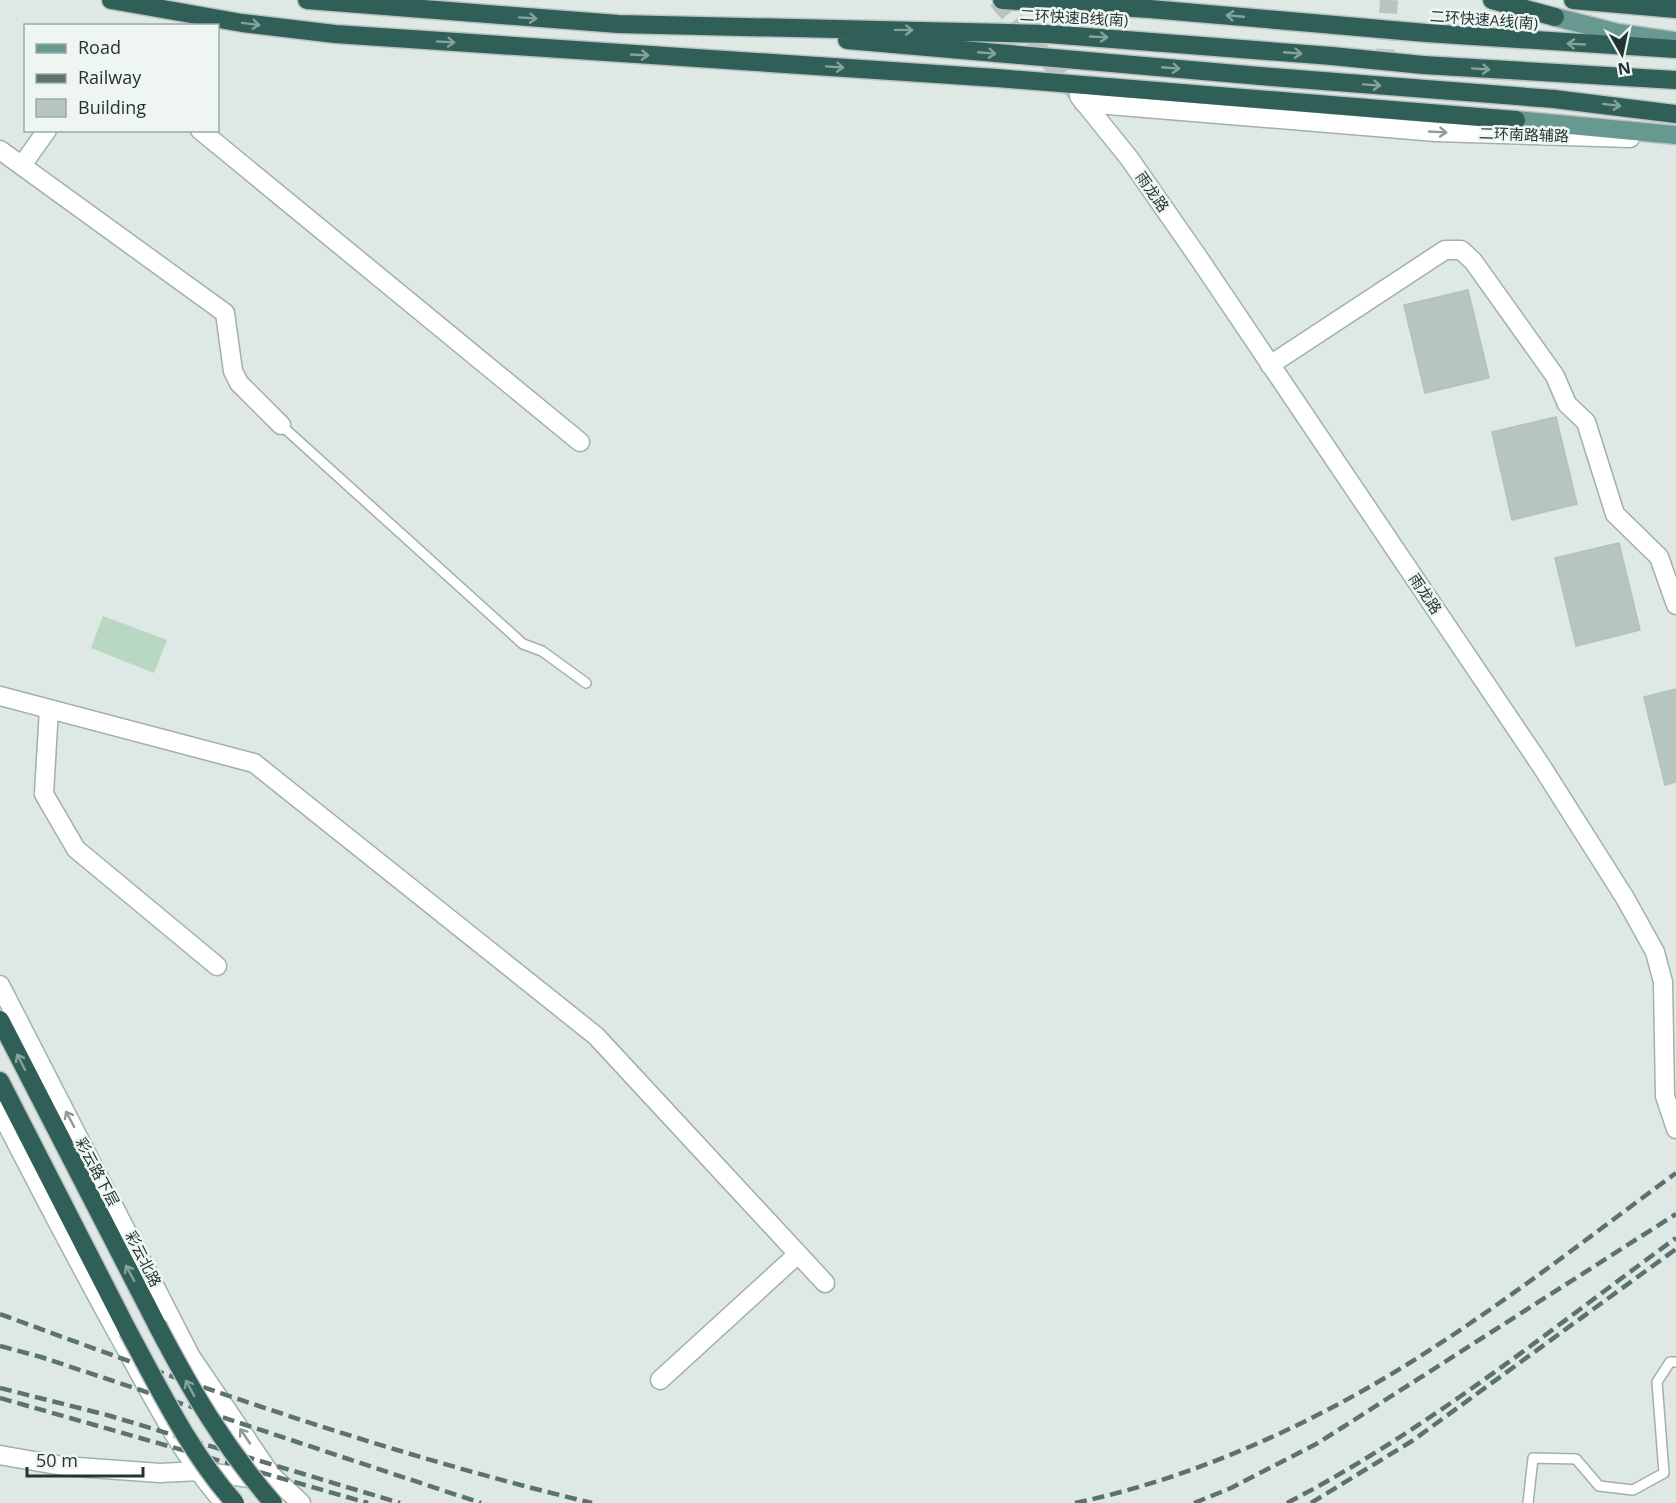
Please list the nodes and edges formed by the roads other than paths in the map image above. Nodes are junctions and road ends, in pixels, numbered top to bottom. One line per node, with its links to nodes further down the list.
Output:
1 (111, 0): 14 (highway, one-way to 14)
2 (307, 0): 8 (highway, 二环快速B线(南), one-way to 8)
3 (1002, 0): 10 (highway, 二环快速A线(南), one-way to 3, bridge)
4 (1492, 0): 7 (highway)
5 (1573, 0): 6 (highway)
6 (1676, 9)
7 (1555, 17): 9 (main road)
8 (677, 27): 11 (highway, 二环快速B线(南), one-way to 11, bridge); 13 (highway, one-way to 13, bridge)
9 (1676, 41)
10 (1676, 49)
11 (1676, 80)
12 (1082, 100): 19 (street, 二环南路辅路, one-way to 19); 22 (street, 雨龙路)
13 (1676, 114)
14 (1516, 120): 15 (main road); 18 (main road)
15 (1676, 122)
16 (46, 132): 21 (street)
17 (202, 132): 24 (street)
18 (1676, 135)
19 (1676, 140)
20 (0, 150): 21 (street)
21 (23, 164): 23 (street)
22 (1270, 365): 25 (street); 31 (street, 雨龙路)
23 (281, 425): 26 (lane)
24 (580, 442)
25 (1676, 605)
26 (586, 683)
27 (0, 696): 28 (street)
28 (49, 709): 29 (street); 36 (street)
29 (217, 966)
30 (0, 985): 42 (street, 彩云路下层, one-way to 30)
31 (1670, 997): 35 (street, 雨龙路)
32 (0, 1020): 45 (highway, 彩云北路, one-way to 32, bridge)
33 (0, 1081): 44 (highway, bridge)
34 (0, 1111): 41 (street)
35 (1676, 1129)
36 (798, 1254): 37 (street); 39 (street)
37 (825, 1283)
38 (1676, 1362): 47 (lane)
39 (660, 1380)
40 (0, 1455): 41 (street)
41 (199, 1471): 42 (street); 43 (street)
42 (280, 1483): 46 (street, 彩云路下层)
43 (224, 1503)
44 (235, 1503)
45 (273, 1503)
46 (301, 1503)
47 (1528, 1503)

